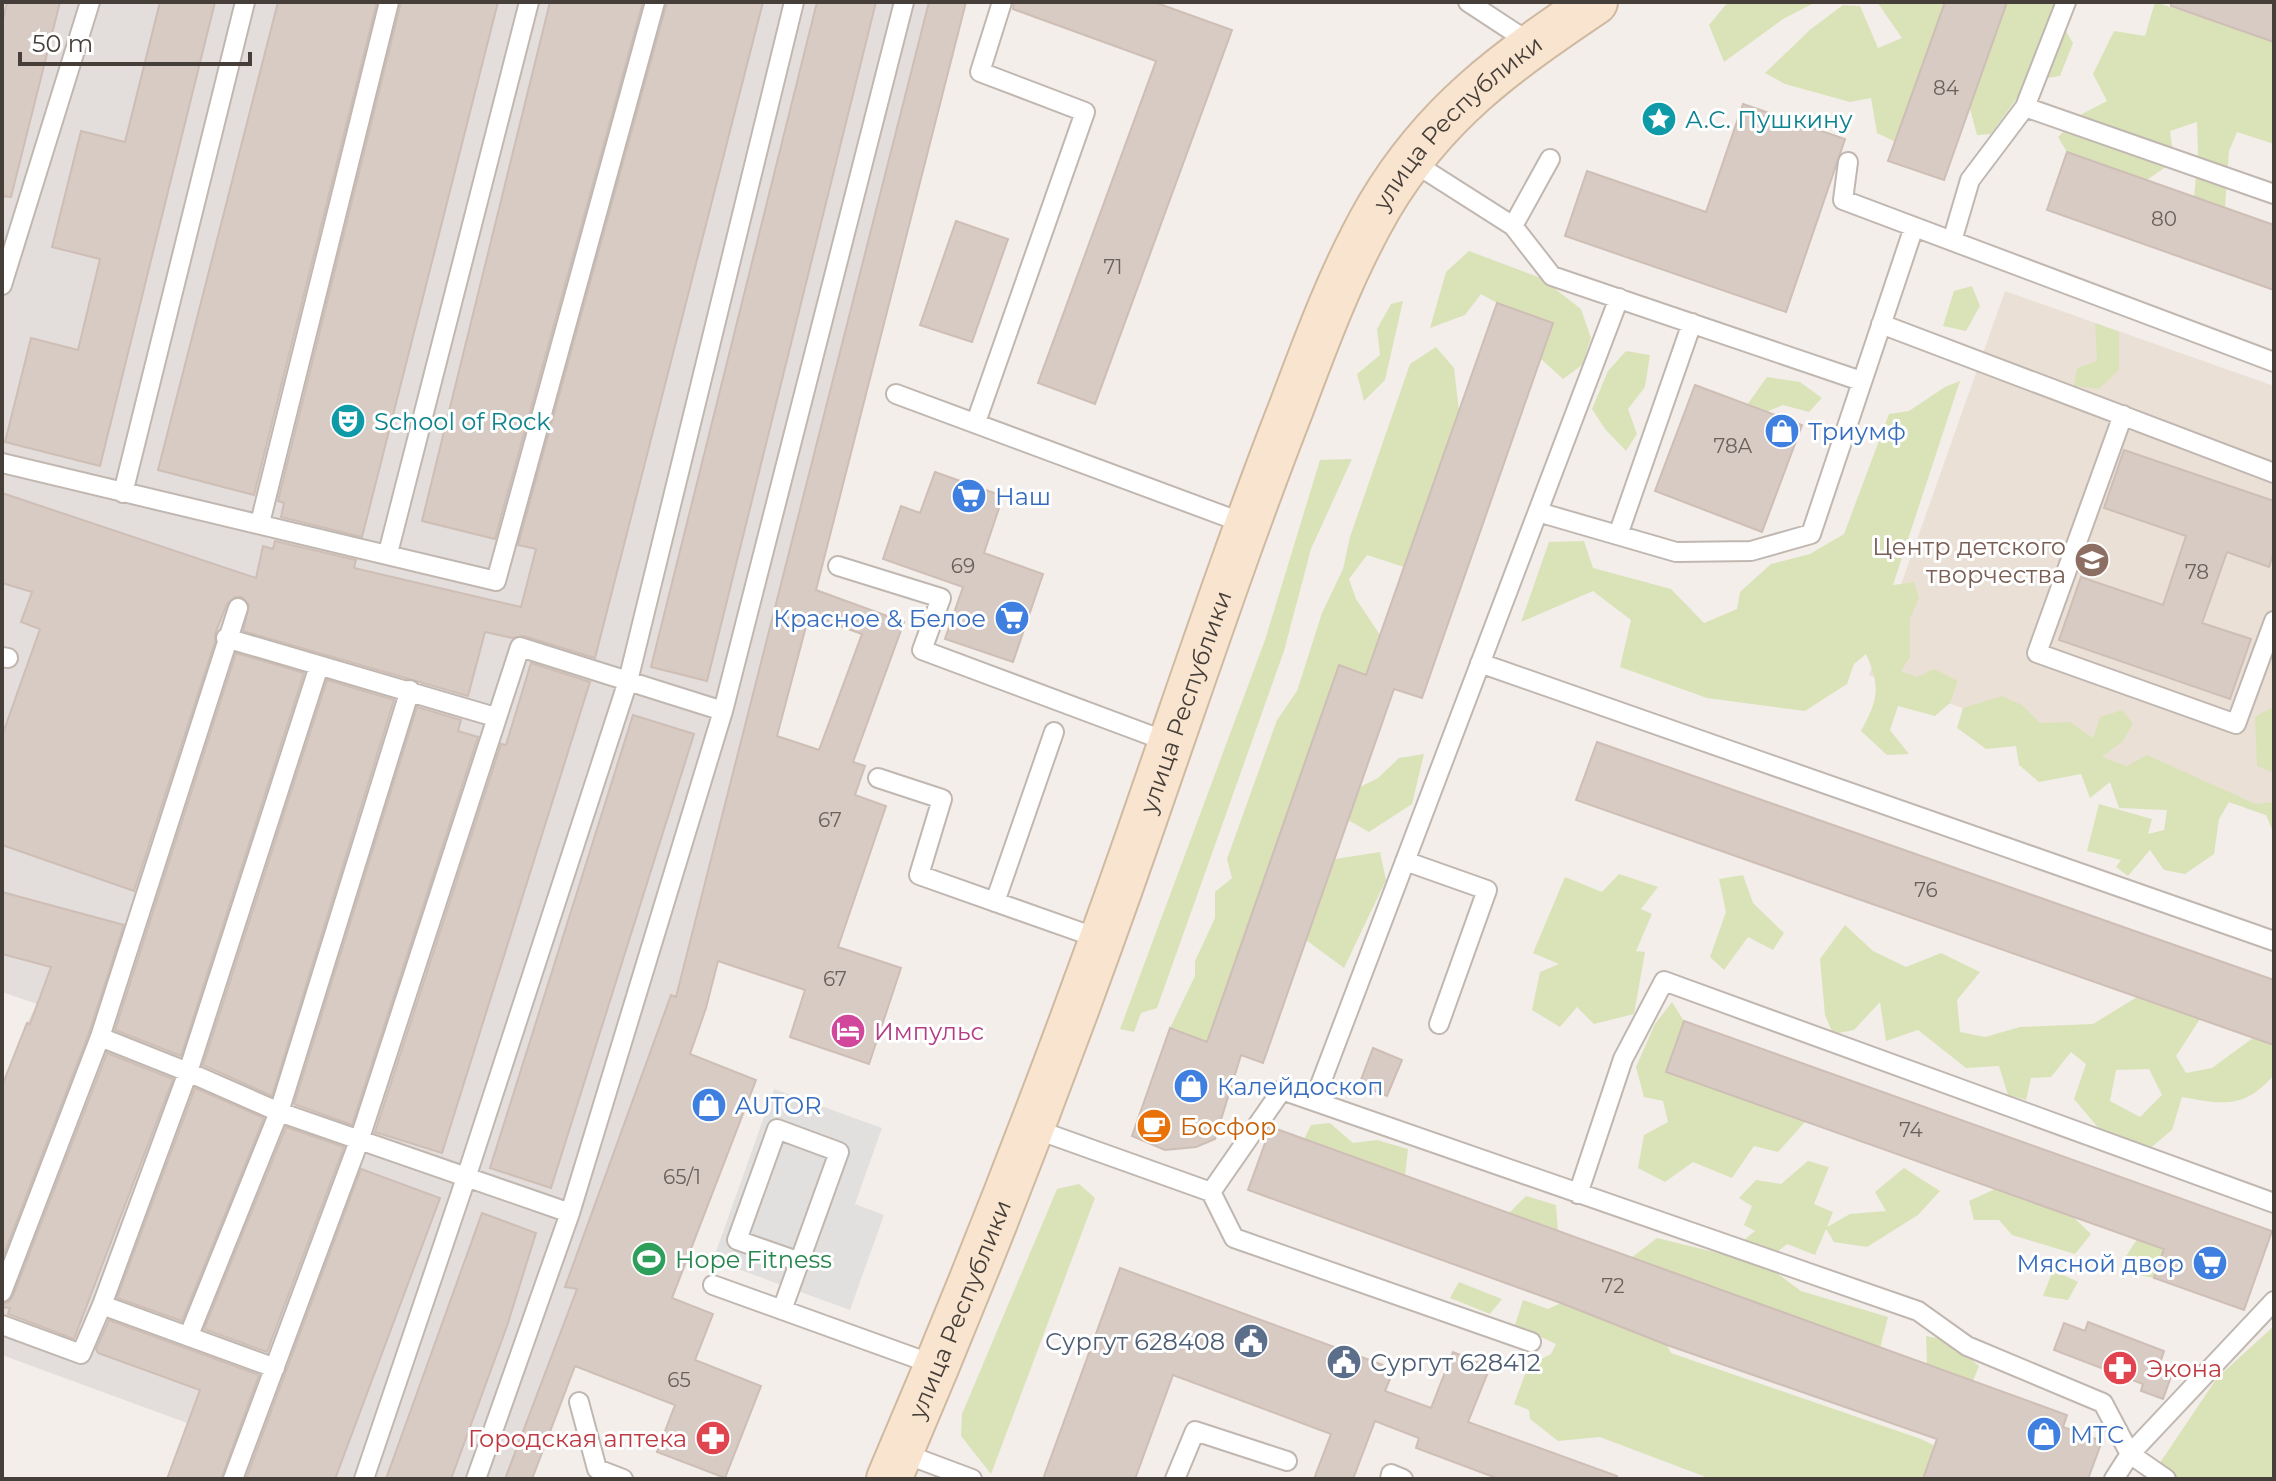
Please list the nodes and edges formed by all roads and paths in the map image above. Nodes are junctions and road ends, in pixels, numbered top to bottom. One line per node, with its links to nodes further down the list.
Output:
1 (90, 2): 21 (lane)
2 (245, 2): 32 (lane)
3 (389, 2): 34 (lane)
4 (529, 2): 37 (lane)
5 (655, 2): 37 (lane)
6 (794, 2): 44 (lane)
7 (904, 2): 46 (lane)
8 (1002, 2): 29 (lane)
9 (1468, 2): 12 (lane)
10 (1595, 2): 12 (main road, улица Республики)
11 (2066, 2): 13 (lane)
12 (1532, 44): 15 (main road, улица Республики)
13 (2025, 107): 17 (lane); 20 (lane)
14 (1550, 159): 18 (lane)
15 (1411, 161): 18 (lane); 35 (main road, улица Республики)
16 (1848, 162): 19 (lane)
17 (2274, 194)
18 (1513, 226): 22 (lane)
19 (1914, 227): 20 (lane); 24 (lane)
20 (1952, 241): 25 (lane)
21 (2, 285)
22 (1619, 298): 23 (lane); 33 (lane)
23 (1692, 323): 26 (lane); 36 (lane)
24 (1881, 324): 26 (lane); 28 (lane)
25 (2274, 362)
26 (1861, 381): 36 (lane)
27 (896, 394): 29 (lane)
28 (2123, 415): 31 (lane); 40 (lane)
29 (976, 422): 35 (lane)
30 (2, 463): 32 (lane)
31 (2274, 473)
32 (123, 493): 34 (lane)
33 (1538, 512): 36 (lane); 42 (lane)
34 (260, 523): 37 (lane)
35 (1246, 524): 49 (main road, улица Республики)
36 (1618, 535)
37 (388, 553)
38 (838, 566): 49 (lane)
39 (238, 608): 41 (lane)
40 (2274, 621)
41 (226, 638): 43 (lane); 56 (lane)
42 (1480, 663): 51 (lane); 54 (lane)
43 (319, 666): 45 (lane); 57 (lane)
44 (628, 681): 46 (lane); 47 (lane); 62 (lane)
45 (410, 690): 47 (lane); 59 (lane)
46 (723, 711): 66 (lane)
47 (495, 717): 61 (lane)
48 (1054, 732): 52 (lane)
49 (1171, 743): 53 (main road, улица Республики)
50 (878, 778): 52 (lane)
51 (1405, 861): 55 (lane); 58 (lane)
52 (995, 902): 53 (lane)
53 (1103, 940): 60 (main road, улица Республики)
54 (2274, 941)
55 (1439, 1024)
56 (100, 1037): 57 (lane); 69 (lane)
57 (188, 1072): 59 (lane); 71 (lane)
58 (1314, 1101): 63 (lane); 64 (lane)
59 (279, 1112): 61 (lane); 74 (lane)
60 (1032, 1128): 63 (lane); 76 (main road, улица Республики)
61 (359, 1141): 62 (lane); 77 (lane)
62 (466, 1178): 66 (lane); 83 (lane)
63 (1211, 1192): 75 (lane)
64 (1578, 1194): 65 (lane); 79 (lane)
65 (2274, 1203)
66 (570, 1213): 84 (lane)
67 (800, 1262): 67 (lane); 72 (lane)
68 (713, 1285): 72 (lane)
69 (2, 1292)
70 (2274, 1301): 79 (lane)
71 (102, 1305): 73 (lane); 74 (lane)
72 (782, 1310): 76 (lane)
73 (2, 1325)
74 (189, 1335): 77 (lane)
75 (1531, 1342)
76 (935, 1365): 81 (main road, улица Республики)
77 (275, 1368): 82 (lane)
78 (579, 1402): 85 (lane)
79 (2130, 1454): 90 (lane); 91 (lane)
80 (1287, 1461): 87 (lane)
81 (894, 1465): 86 (lane)
82 (233, 1479)
83 (364, 1479)
84 (476, 1479)
85 (623, 1479)
86 (972, 1479)
87 (1175, 1479)
88 (1390, 1479): 89 (lane)
89 (1403, 1479)
90 (2114, 1479)
91 (2166, 1479)

